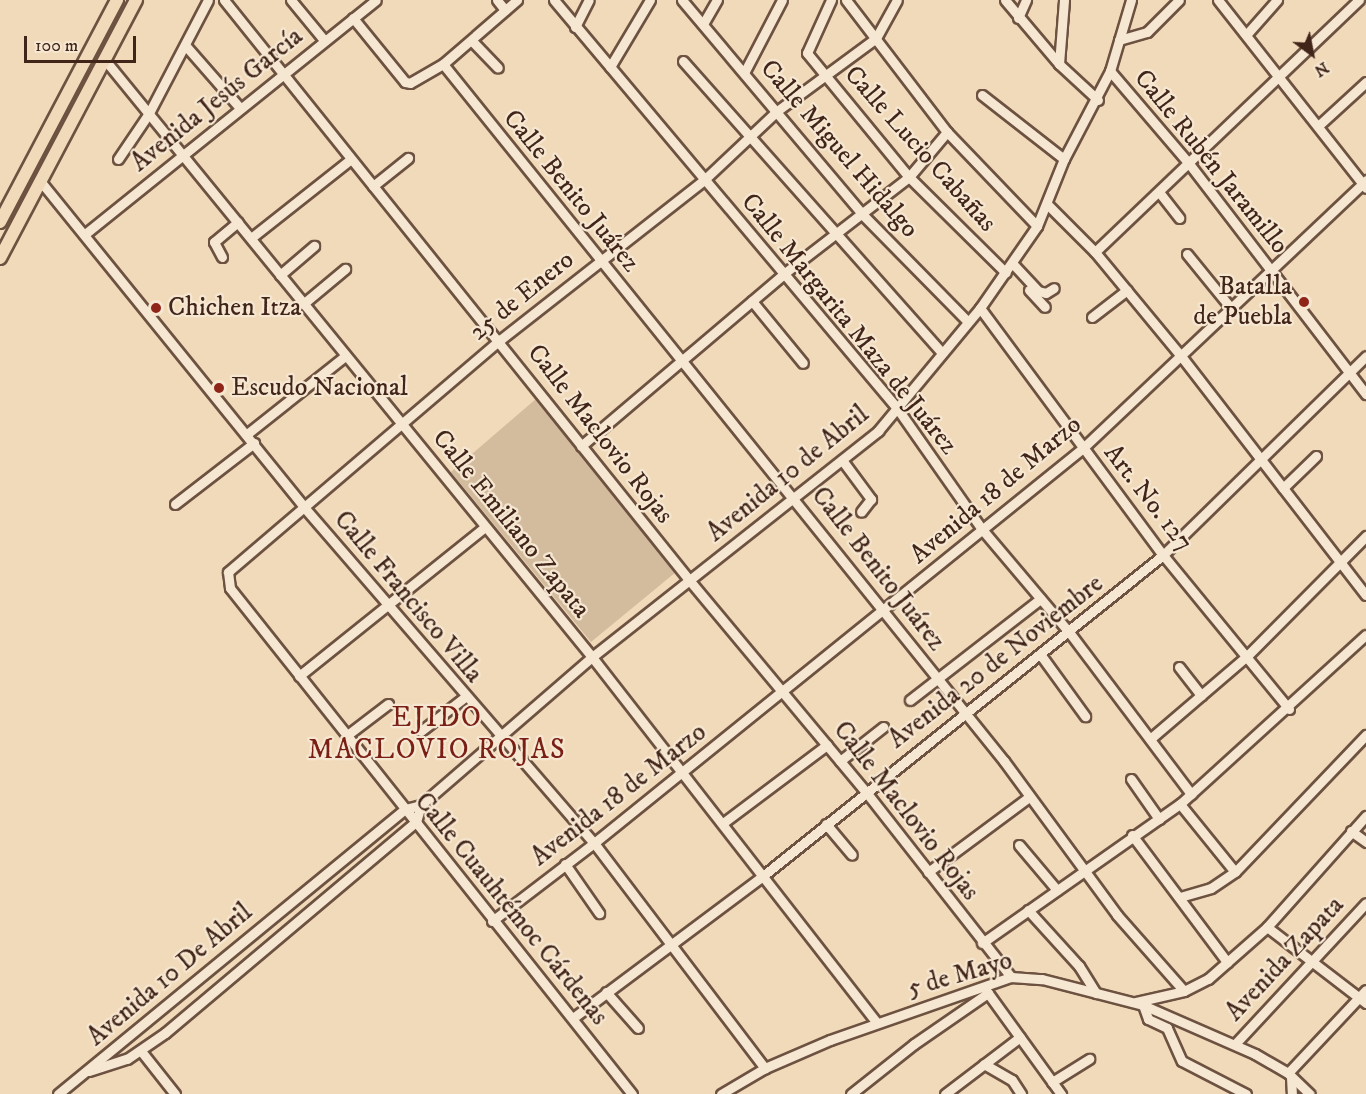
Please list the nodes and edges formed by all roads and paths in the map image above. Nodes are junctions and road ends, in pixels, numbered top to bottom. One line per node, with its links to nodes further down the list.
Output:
1 (117, 0): 73 (main road)
2 (136, 0): 38 (main road)
3 (208, 0): 37 (street)
4 (224, 0): 46 (street, Calle Maclovio Rojas)
5 (291, 0): 34 (street)
6 (376, 0): 28 (street, Avenida Jesús García)
7 (497, 0): 27 (street)
8 (517, 0): 27 (street)
9 (554, 0): 31 (street, Calle Margarita Maza de Juárez)
10 (589, 0): 31 (street)
11 (650, 0): 42 (street)
12 (682, 0): 30 (street, Calle Miguel Hidalgo)
13 (717, 0): 30 (street)
14 (782, 0): 45 (street)
15 (831, 0): 47 (street, Calle Lucio Cabañas)
16 (846, 0): 26 (street)
17 (897, 0): 33 (street, 25 de Enero)
18 (1005, 0): 29 (street)
19 (1026, 0): 29 (street)
20 (1064, 0): 41 (street)
21 (1131, 0): 35 (street, Avenida 10 de Abril)
22 (1179, 0): 35 (street)
23 (1218, 0): 32 (street)
24 (1277, 0): 32 (street)
25 (1359, 0): 48 (street)
26 (853, 4): 33 (street)
27 (505, 10): 36 (street)
28 (353, 18): 34 (street, Avenida Jesús García); 40 (street)
29 (1018, 18): 41 (street)
30 (703, 24): 45 (street, Calle Miguel Hidalgo)
31 (575, 27): 42 (street, Calle Margarita Maza de Juárez)
32 (1246, 35): 48 (street)
33 (876, 38): 47 (street, 25 de Enero); 56 (street)
34 (324, 40): 46 (street, Avenida Jesús García)
35 (1119, 40): 44 (street, Avenida 10 de Abril)
36 (472, 41): 40 (street); 43 (street)
37 (185, 45): 52 (street); 54 (street)
38 (105, 60): 54 (street, Calle Emiliano Zapata); 66 (main road)
39 (683, 61): 57 (street)
40 (443, 64): 84 (street, Calle Benito Juárez)
41 (1059, 64): 51 (street)
42 (610, 67): 65 (street, Calle Margarita Maza de Juárez)
43 (498, 68)
44 (1110, 71): 51 (street, Avenida 10 de Abril); 63 (street, Calle Rubén Jaramillo)
45 (744, 73): 53 (street, Calle Miguel Hidalgo)
46 (283, 74): 52 (street, Avenida Jesús García); 61 (street, Calle Maclovio Rojas)
47 (825, 76): 53 (street, 25 de Enero); 64 (street, Calle Lucio Cabañas)
48 (1276, 77): 55 (street); 63 (street)
49 (1366, 82): 55 (street)
50 (982, 95): 62 (street)
51 (1098, 100): 62 (street, Avenida 10 de Abril)
52 (240, 108): 58 (street, Avenida Jesús García)
53 (777, 111): 57 (street, 25 de Enero); 71 (street, Calle Miguel Hidalgo)
54 (149, 113): 58 (street, Calle Emiliano Zapata); 60 (street)
55 (1318, 126): 67 (street)
56 (947, 132): 64 (street); 75 (street)
57 (749, 136): 65 (street, 25 de Enero); 77 (street)
58 (182, 154): 74 (street, Calle Emiliano Zapata); 76 (street, Avenida Jesús García)
59 (408, 158): 68 (street)
60 (118, 159)
61 (351, 159): 68 (street, Calle Maclovio Rojas); 78 (street)
62 (1064, 159): 70 (street, Avenida 10 de Abril)
63 (1187, 161): 69 (street); 87 (street, Calle Rubén Jaramillo)
64 (909, 177): 71 (street); 85 (street, Calle Lucio Cabañas)
65 (704, 180): 84 (street, 25 de Enero); 88 (street, Calle Margarita Maza de Juárez)
66 (41, 182): 76 (street, Calle Francisco Villa); 83 (main road)
67 (1365, 184): 87 (street, Avenida 18 de Marzo)
68 (373, 186): 99 (street, Calle Maclovio Rojas)
69 (1159, 192): 72 (street); 80 (street)
70 (1047, 204): 75 (street, Avenida 10 de Abril); 80 (street)
71 (862, 214): 77 (street); 98 (street, Calle Miguel Hidalgo)
72 (1179, 218)
73 (0, 222)
74 (238, 222): 78 (street, Calle Emiliano Zapata); 82 (street)
75 (1037, 226): 85 (street, Avenida 10 de Abril)
76 (85, 234): 110 (street, Calle Francisco Villa)
77 (836, 235): 88 (street); 100 (street)
78 (251, 238): 89 (street, Calle Emiliano Zapata)
79 (314, 246): 89 (street)
80 (1095, 252): 91 (street)
81 (1187, 254): 95 (street)
82 (222, 257)
83 (0, 258)
84 (600, 260): 99 (street, 25 de Enero); 104 (street, Calle Benito Juárez)
85 (1010, 268): 90 (street); 94 (street); 96 (street, Avenida 10 de Abril)
86 (345, 269): 93 (street)
87 (1271, 270): 95 (street, Avenida 18 de Marzo); 106 (street, Calle Rubén Jaramillo)
88 (786, 272): 92 (street); 108 (street, Calle Margarita Maza de Juárez)
89 (280, 275): 93 (street, Calle Emiliano Zapata)
90 (1054, 288)
91 (1127, 290): 97 (street); 102 (street)
92 (752, 300): 104 (street); 105 (street)
93 (303, 304): 101 (street, Calle Emiliano Zapata)
94 (1045, 307)
95 (1230, 307): 102 (street, Avenida 18 de Marzo)
96 (980, 308): 98 (street, Avenida 10 de Abril); 113 (street, Art. No. 127)
97 (1092, 317)
98 (968, 322): 100 (street, Avenida 10 de Abril)
99 (500, 340): 109 (street, 25 de Enero); 112 (street, Calle Maclovio Rojas)
100 (942, 353): 108 (street, Avenida 10 de Abril)
101 (345, 356): 109 (street, Calle Emiliano Zapata); 110 (street)
102 (1181, 356): 113 (street, Avenida 18 de Marzo); 116 (street)
103 (1366, 356): 106 (street, Avenida 20 de Noviembre)
104 (679, 361): 112 (street); 118 (street, Calle Benito Juárez)
105 (803, 363)
106 (1348, 372): 107 (street, Calle Rubén Jaramillo); 116 (street, Avenida 20 de Noviembre)
107 (1366, 394)
108 (897, 408): 115 (street, Avenida 10 de Abril); 123 (street, Calle Margarita Maza de Juárez)
109 (401, 422): 120 (street, 25 de Enero); 122 (street, Calle Emiliano Zapata)
110 (247, 435): 111 (street, Calle Francisco Villa)
111 (254, 443): 119 (street); 120 (street, Calle Francisco Villa)
112 (581, 446): 128 (street, Calle Maclovio Rojas)
113 (1083, 448): 123 (street, Avenida 18 de Marzo); 125 (street, Art. No. 127)
114 (1316, 456): 117 (street)
115 (842, 460): 118 (street, Avenida 10 de Abril); 121 (street)
116 (1260, 460): 117 (street); 125 (street, Avenida 20 de Noviembre)
117 (1283, 488): 126 (street)
118 (794, 496): 128 (street, Avenida 10 de Abril); 132 (street, Calle Benito Juárez)
119 (175, 504)
120 (303, 506): 127 (street, 25 de Enero); 131 (street, Calle Francisco Villa)
121 (861, 512)
122 (484, 528): 131 (street); 137 (street, Calle Emiliano Zapata)
123 (981, 528): 130 (street, Calle Margarita Maza de Juárez); 132 (street, Avenida 18 de Marzo)
124 (1366, 536): 126 (street)
125 (1164, 555): 133 (street, Avenida 20 de Noviembre); 136 (street, Art. No. 127)
126 (1341, 564): 129 (street); 136 (street)
127 (227, 578): 139 (street, Calle Cuauhtémoc Cárdenas)
128 (690, 582): 137 (street, Avenida 10 de Abril); 141 (street, Calle Maclovio Rojas)
129 (1366, 595)
130 (1040, 599): 133 (street, Calle Margarita Maza de Juárez); 140 (street)
131 (390, 606): 139 (street); 143 (street, Calle Francisco Villa)
132 (883, 611): 140 (street, Calle Benito Juárez); 141 (street, Avenida 18 de Marzo)
133 (1070, 632): 135 (street, Avenida 20 de Noviembre); 154 (street, Calle Margarita Maza de Juárez)
134 (1366, 636): 146 (street)
135 (1040, 654): 147 (street, Avenida 20 de Noviembre); 148 (street)
136 (1248, 655): 142 (street); 146 (street, Art. No. 127)
137 (592, 657): 151 (street, Avenida 10 de Abril); 157 (street, Calle Emiliano Zapata)
138 (1179, 667): 142 (street)
139 (299, 676): 153 (street, Calle Cuauhtémoc Cárdenas)
140 (938, 679): 144 (street); 147 (street, Calle Benito Juárez)
141 (783, 690): 155 (street, Calle Maclovio Rojas); 157 (street, Avenida 18 de Marzo)
142 (1201, 695): 154 (street)
143 (465, 697): 150 (street); 151 (street, Calle Francisco Villa)
144 (910, 699)
145 (388, 704): 153 (street)
146 (1289, 709): 160 (street)
147 (964, 712): 159 (street, Avenida 20 de Noviembre); 161 (street, Calle Benito Juárez)
148 (1085, 716)
149 (883, 728): 156 (street)
150 (421, 731)
151 (497, 735): 163 (street, Avenida 10 de Abril); 173 (street, Calle Francisco Villa)
152 (1366, 735): 179 (street)
153 (346, 736): 164 (street, Calle Cuauhtémoc Cárdenas)
154 (1150, 739): 160 (street, Calle Margarita Maza de Juárez)
155 (827, 745): 156 (street, Calle Maclovio Rojas); 168 (street)
156 (840, 761): 159 (street, Calle Maclovio Rojas)
157 (682, 772): 168 (street, Calle Emiliano Zapata); 173 (street, Avenida 18 de Marzo)
158 (1131, 779): 166 (street)
159 (866, 792): 169 (street, Avenida 20 de Noviembre); 178 (street, Calle Maclovio Rojas)
160 (1191, 794): 162 (street)
161 (1029, 797): 177 (street, Calle Benito Juárez); 178 (street)
162 (1180, 804): 166 (street); 179 (street)
163 (421, 805): 164 (street); 167 (street)
164 (405, 809): 167 (street, Calle Cuauhtémoc Cárdenas); 210 (street, Avenida 10 De Abril)
165 (1366, 816): 170 (street)
166 (1159, 819): 171 (street)
167 (416, 822): 186 (street, Calle Cuauhtémoc Cárdenas); 206 (street, Avenida 10 De Abril)
168 (723, 823): 180 (street, Calle Emiliano Zapata)
169 (826, 824): 175 (street); 180 (street, Avenida 20 de Noviembre)
170 (1351, 831): 172 (street); 187 (street)
171 (1132, 835): 177 (street); 182 (street)
172 (1366, 842)
173 (594, 843): 176 (street, Avenida 18 de Marzo); 189 (street, Calle Francisco Villa)
174 (1019, 845): 181 (street)
175 (852, 855)
176 (565, 864): 185 (street); 186 (street, Avenida 18 de Marzo)
177 (1083, 868): 181 (street); 194 (street, Calle Benito Juárez)
178 (927, 872): 188 (street, Calle Maclovio Rojas)
179 (1235, 872): 182 (street)
180 (764, 875): 189 (street, Avenida 20 de Noviembre); 202 (street, Calle Emiliano Zapata)
181 (1057, 890): 184 (street)
182 (1180, 897): 190 (street)
183 (1366, 903): 191 (street, Avenida Zapata)
184 (1028, 910): 188 (street); 196 (street)
185 (599, 913)
186 (492, 921): 201 (street, Calle Cuauhtémoc Cárdenas)
187 (1267, 927): 190 (street); 191 (street)
188 (982, 943): 192 (street, Calle Maclovio Rojas)
189 (669, 944): 195 (street, Avenida 20 de Noviembre); 209 (street, Calle Francisco Villa)
190 (1227, 962): 194 (street)
191 (1310, 962): 198 (street); 205 (street, Avenida Zapata)
192 (1011, 977): 193 (street, 5 de Mayo); 196 (street, 5 de Mayo)
193 (985, 989): 197 (street, 5 de Mayo); 200 (street); 204 (street)
194 (1184, 991): 199 (street)
195 (606, 992): 201 (street, Avenida 20 de Noviembre); 203 (street)
196 (1096, 993): 199 (street, 5 de Mayo)
197 (950, 997): 200 (street); 202 (street, 5 de Mayo)
198 (1364, 997): 211 (street)
199 (1139, 1004): 205 (street, 5 de Mayo); 221 (street)
200 (959, 1014): 217 (street)
201 (573, 1018): 215 (street, Calle Cuauhtémoc Cárdenas)
202 (876, 1022): 209 (street, 5 de Mayo)
203 (638, 1028)
204 (1020, 1037): 208 (street); 212 (street)
205 (1235, 1044): 211 (street, 5 de Mayo)
206 (141, 1051): 210 (street, Avenida 10 De Abril); 214 (street)
207 (1089, 1059): 212 (street)
208 (984, 1064): 218 (street); 219 (street)
209 (765, 1068): 216 (street, 5 de Mayo)
210 (89, 1071): 213 (street)
211 (1289, 1075): 222 (street); 223 (street, 5 de Mayo)
212 (1053, 1082): 220 (street)
213 (58, 1094)
214 (175, 1094)
215 (632, 1094)
216 (721, 1094)
217 (851, 1094)
218 (945, 1094)
219 (1022, 1094)
220 (1061, 1094)
221 (1246, 1094)
222 (1292, 1094)
223 (1310, 1094)

